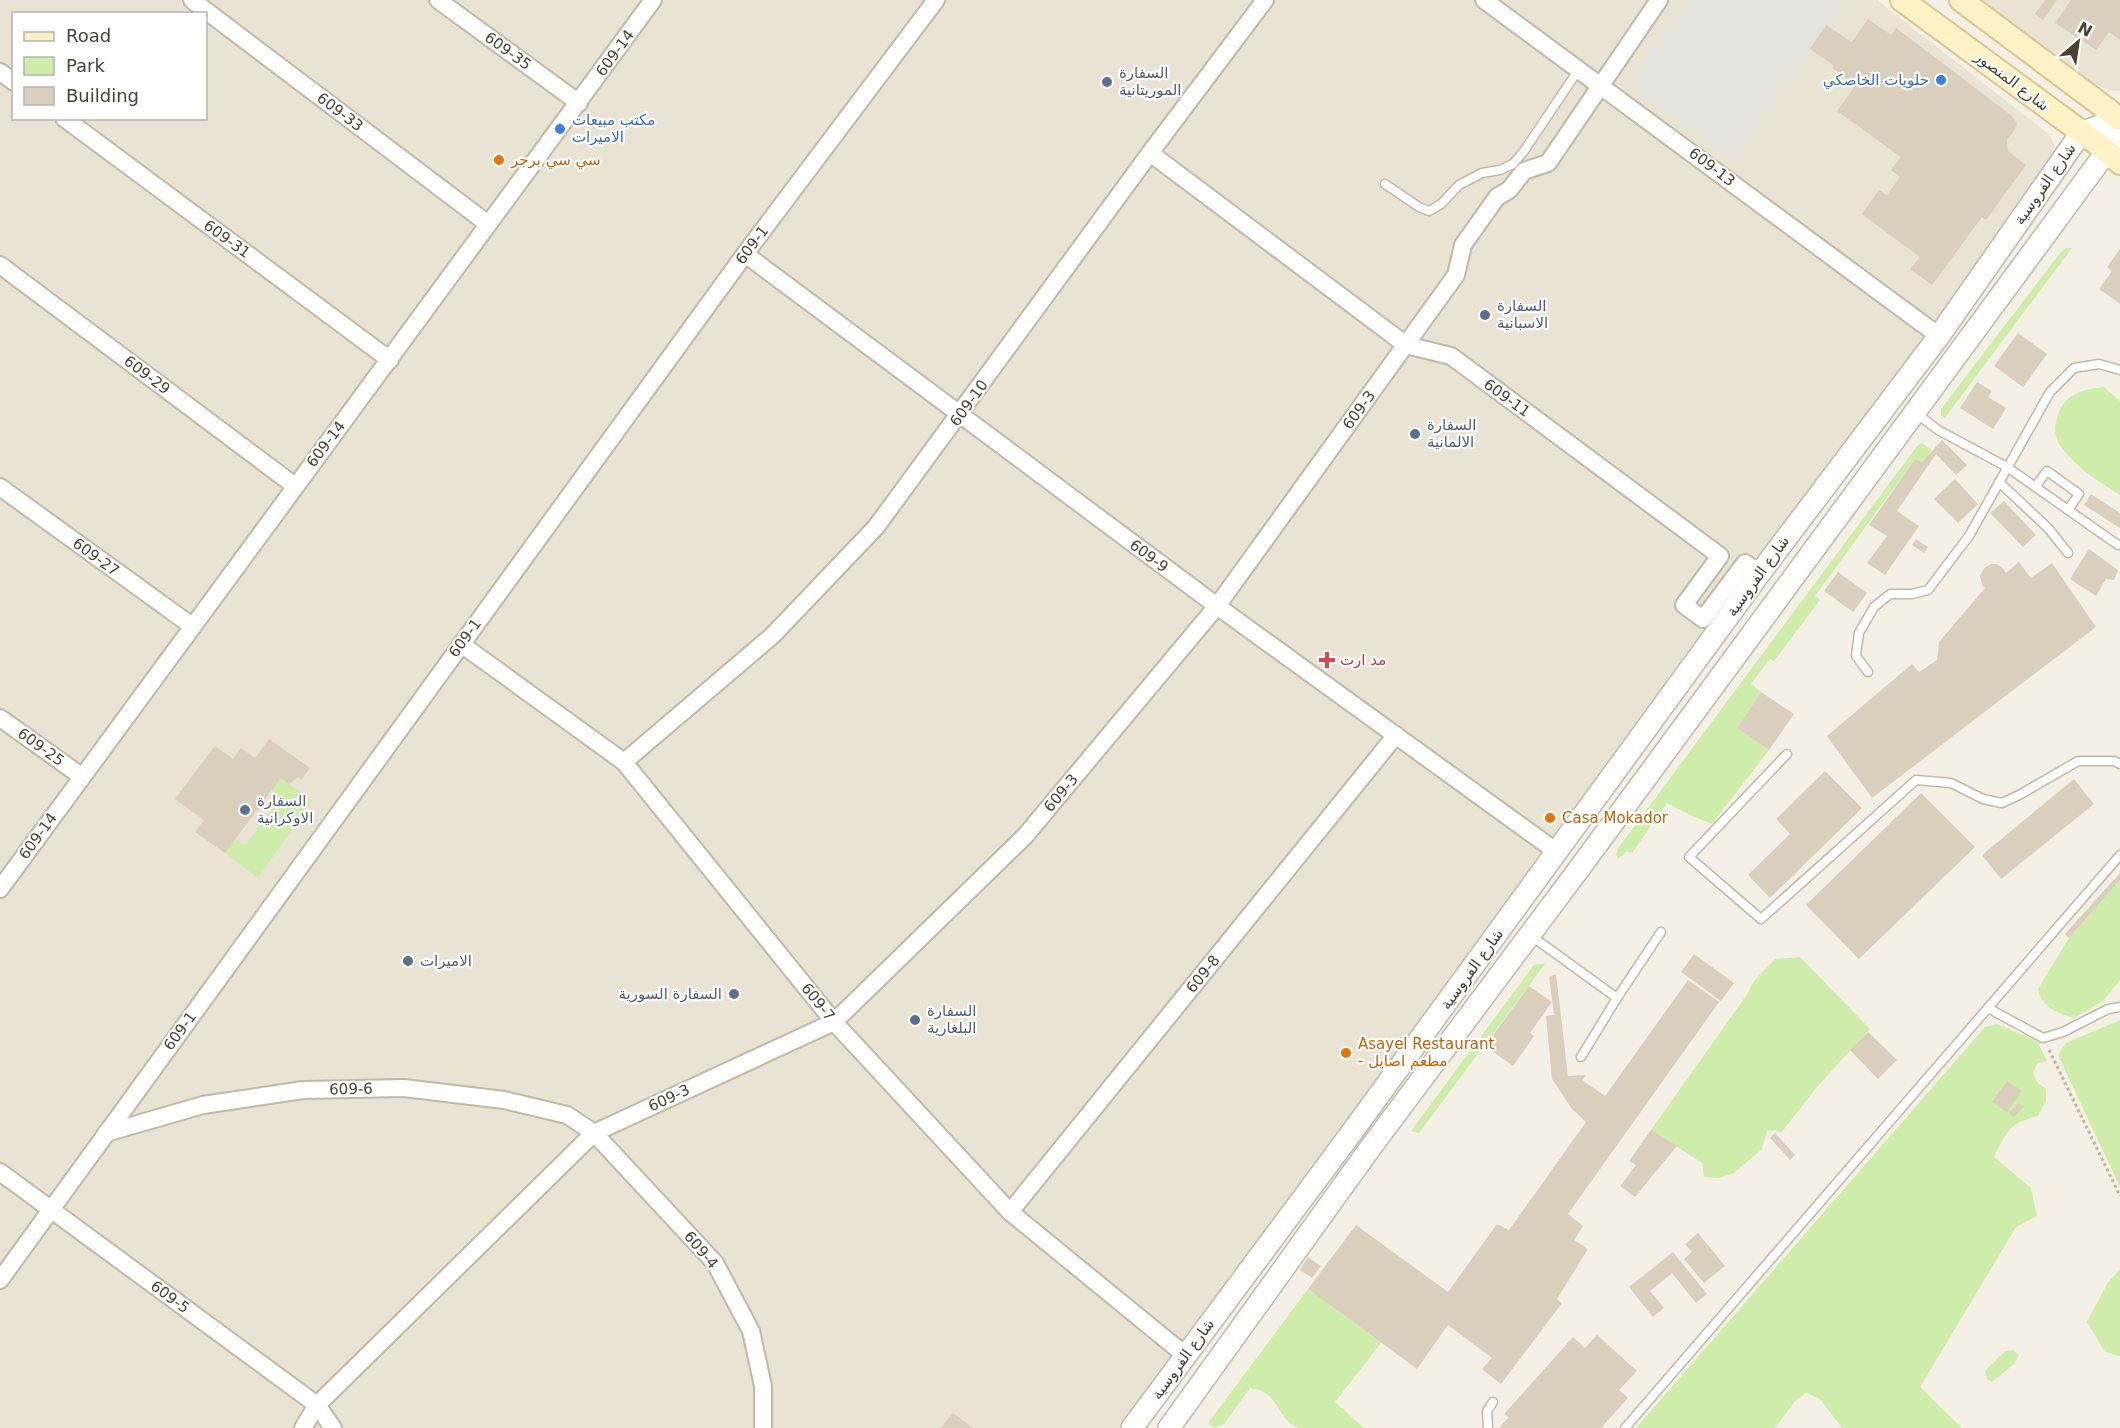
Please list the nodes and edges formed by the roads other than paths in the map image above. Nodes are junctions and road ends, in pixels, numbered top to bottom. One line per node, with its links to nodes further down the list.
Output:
1 (192, 0): 19 (street, 609-33)
2 (438, 0): 12 (street, 609-35)
3 (653, 0): 12 (street, 609-14)
4 (936, 0): 20 (street, 609-1)
5 (1265, 0): 16 (street, 609-10)
6 (1484, 0): 10 (street, 609-13)
7 (1659, 0): 11 (street, 609-3)
8 (1902, 0): 15 (main road, شارع المنصور)
9 (1961, 0): 13 (main road)
10 (1579, 69): 11 (street, 609-13); 18 (lane)
11 (1601, 85): 22 (street, 609-13); 23 (street, 609-3)
12 (579, 103): 19 (street, 609-14)
13 (2120, 118): 15 (street, شارع الفروسية); 17 (street, شارع الفروسية)
14 (67, 120): 24 (street, 609-31)
15 (2081, 133): 17 (main road, شارع المنصور); 22 (street, شارع الفروسية)
16 (1150, 153): 23 (street, 609-11); 27 (street, 609-10)
17 (2113, 158): 26 (street, شارع الفروسية)
18 (1384, 184)
19 (488, 224): 24 (street, 609-14)
20 (745, 254): 27 (street, 609-9); 39 (street, 609-1)
21 (0, 265): 30 (street, 609-29)
22 (1939, 336): 36 (street, شارع الفروسية)
23 (1406, 345): 36 (street, 609-11); 37 (street, 609-3)
24 (390, 360): 30 (street, 609-14)
25 (2120, 370): 28 (lane)
26 (1915, 412): 28 (lane); 51 (street, شارع الفروسية)
27 (960, 415): 37 (street, 609-9); 44 (street, 609-10)
28 (2007, 467): 29 (lane); 32 (lane)
29 (1999, 482): 35 (lane); 40 (lane)
30 (295, 486): 38 (street, 609-14)
31 (0, 487): 38 (street, 609-27)
32 (2035, 487): 33 (lane); 33 (lane)
33 (2068, 510): 34 (lane)
34 (2118, 545)
35 (2068, 553)
36 (1760, 573): 47 (street, شارع الفروسية)
37 (1217, 606): 42 (street, 609-9); 55 (street, 609-3)
38 (192, 626): 46 (street, 609-14)
39 (461, 644): 44 (street, 609-7); 58 (street, 609-1)
40 (1868, 672)
41 (0, 718): 46 (street, 609-25)
42 (1396, 735): 47 (street, 609-9); 63 (street, 609-8)
43 (1787, 754): 45 (lane)
44 (624, 762): 55 (street, 609-7)
45 (2120, 764)
46 (81, 776): 49 (street, 609-14)
47 (1557, 852): 57 (street, شارع الفروسية)
48 (2120, 855): 54 (lane)
49 (0, 889)
50 (1661, 932): 52 (lane)
51 (1529, 935): 52 (lane); 60 (street, شارع الفروسية)
52 (1617, 998): 56 (lane)
53 (2120, 1007): 54 (lane)
54 (1988, 1008): 74 (lane)
55 (834, 1022): 59 (street, 609-3); 63 (street, 609-7)
56 (1581, 1057)
57 (1352, 1132): 60 (street); 65 (street, شارع الفروسية)
58 (106, 1133): 59 (street, 609-6); 62 (street, 609-1)
59 (594, 1133): 67 (street, 609-3); 70 (street, 609-4)
60 (1371, 1148): 72 (street, شارع الفروسية)
61 (0, 1172): 62 (street, 609-5)
62 (51, 1209): 64 (street, 609-1); 67 (street, 609-5)
63 (1010, 1212): 65 (street, 609-7)
64 (0, 1280)
65 (1185, 1355): 71 (street, شارع الفروسية)
66 (1492, 1402): 73 (lane)
67 (317, 1405): 68 (street, 609-3); 69 (street, 609-5)
68 (303, 1428)
69 (333, 1428)
70 (763, 1428)
71 (1132, 1428)
72 (1169, 1428)
73 (1488, 1428)
74 (1625, 1428)

